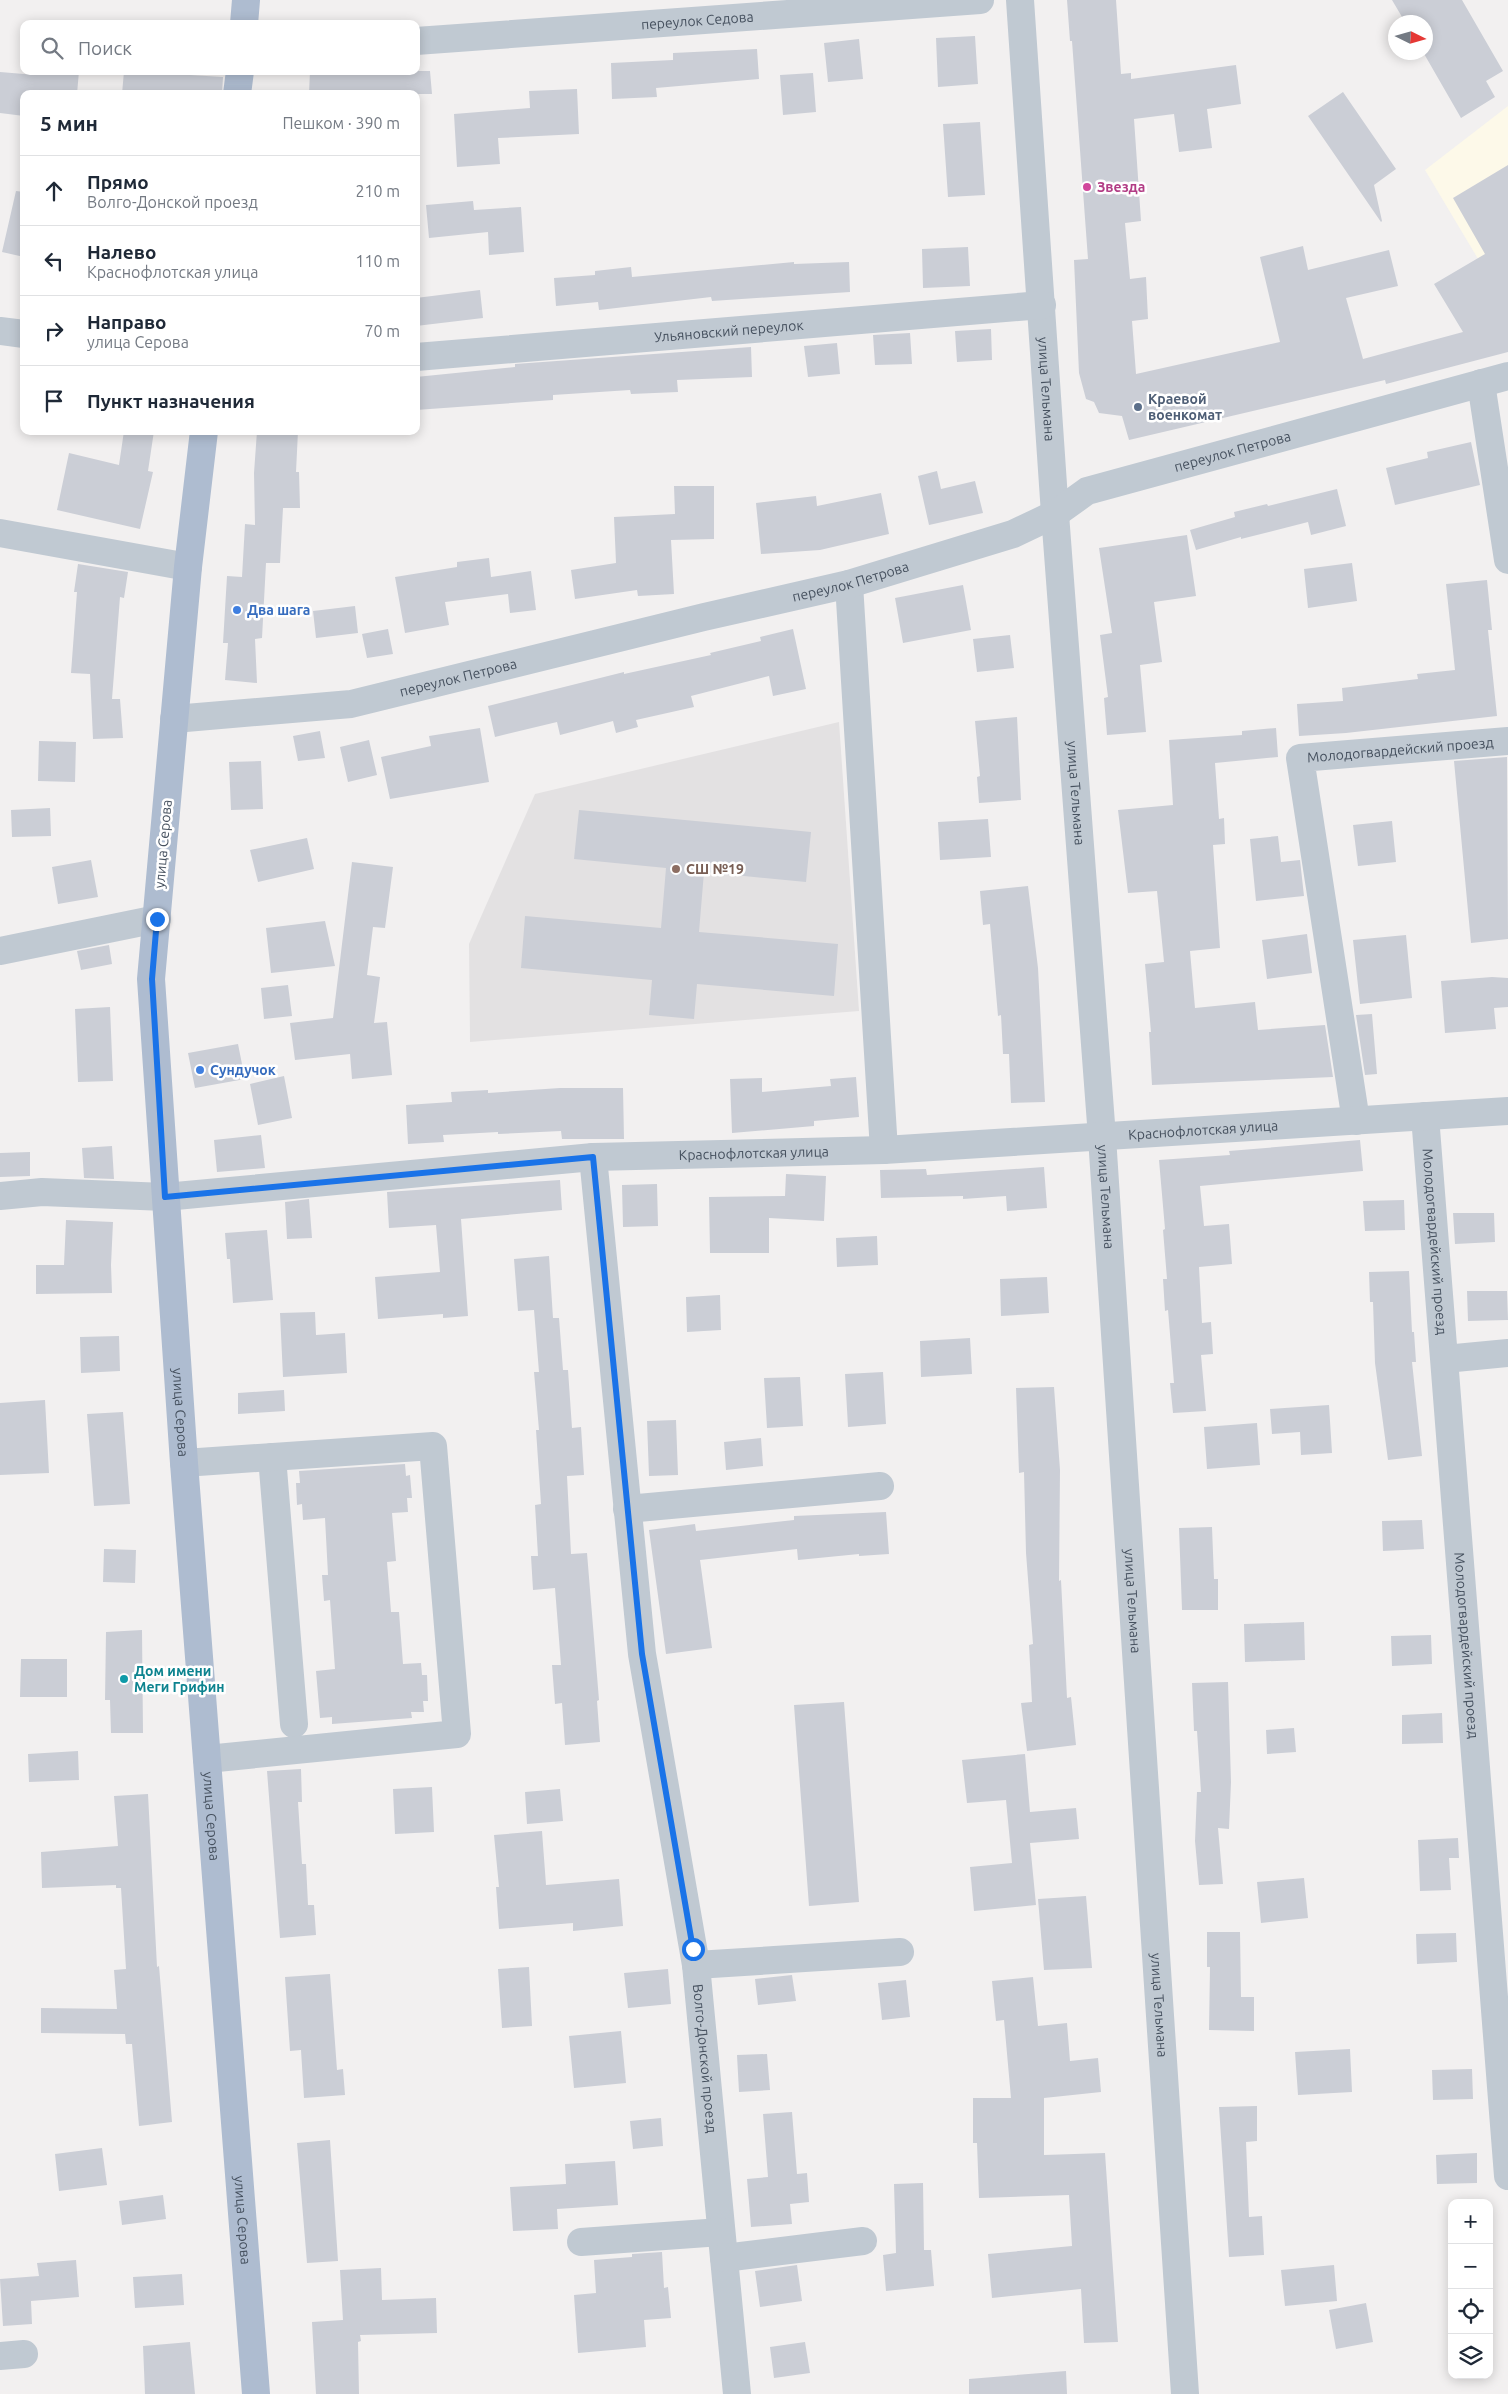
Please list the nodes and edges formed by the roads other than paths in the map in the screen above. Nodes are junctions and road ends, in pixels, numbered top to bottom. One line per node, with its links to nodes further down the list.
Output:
1 (246, 0): 4 (main road)
2 (980, 0): 5 (street, переулок Седова)
3 (1020, 0): 8 (street, улица Тельмана)
4 (244, 20)
5 (420, 41)
6 (239, 75): 7 (main road)
7 (238, 90)
8 (1042, 305): 11 (street, Ульяновский переулок); 15 (street, улица Тельмана)
9 (0, 331): 10 (street)
10 (20, 334)
11 (420, 357)
12 (1508, 376): 13 (street, переулок Петрова)
13 (1481, 382): 15 (street, переулок Петрова); 17 (street)
14 (204, 435): 18 (main road, улица Серова)
15 (1055, 514): 19 (street, переулок Петрова); 27 (street, улица Тельмана)
16 (0, 533): 18 (street)
17 (1508, 560)
18 (188, 568): 20 (main road, улица Серова)
19 (848, 584): 20 (street, переулок Петрова); 28 (street)
20 (174, 719): 22 (main road, улица Серова)
21 (1508, 741): 26 (street, Молодогвардейский проезд)
22 (157, 919): 23 (street); 31 (main road, улица Серова)
23 (0, 951)
24 (1508, 1111): 25 (street, Краснофлотская улица)
25 (1425, 1116): 26 (street, Краснофлотская улица); 33 (street, Молодогвардейский проезд)
26 (1356, 1120): 27 (street, Краснофлотская улица)
27 (1102, 1137): 28 (street, Краснофлотская улица); 48 (street, улица Тельмана)
28 (884, 1150): 29 (street, Краснофлотская улица)
29 (593, 1157): 31 (street, Краснофлотская улица); 37 (street, Волго-Донской проезд)
30 (0, 1196): 31 (street, Краснофлотская улица)
31 (165, 1197): 35 (main road, улица Серова)
32 (1508, 1353): 33 (street)
33 (1445, 1359): 42 (street, Молодогвардейский проезд)
34 (272, 1457): 35 (street); 38 (street); 39 (street)
35 (184, 1463): 39 (main road, улица Серова)
36 (880, 1486): 37 (street)
37 (627, 1509): 41 (street, Волго-Донской проезд)
38 (294, 1724)
39 (207, 1759): 46 (main road, улица Серова)
40 (900, 1952): 41 (street)
41 (696, 1965): 45 (street, Волго-Донской проезд)
42 (1508, 2176)
43 (864, 2241): 45 (street)
44 (581, 2242): 45 (street)
45 (722, 2245): 47 (street, Волго-Донской проезд)
46 (256, 2394)
47 (737, 2394)
48 (1185, 2394)

